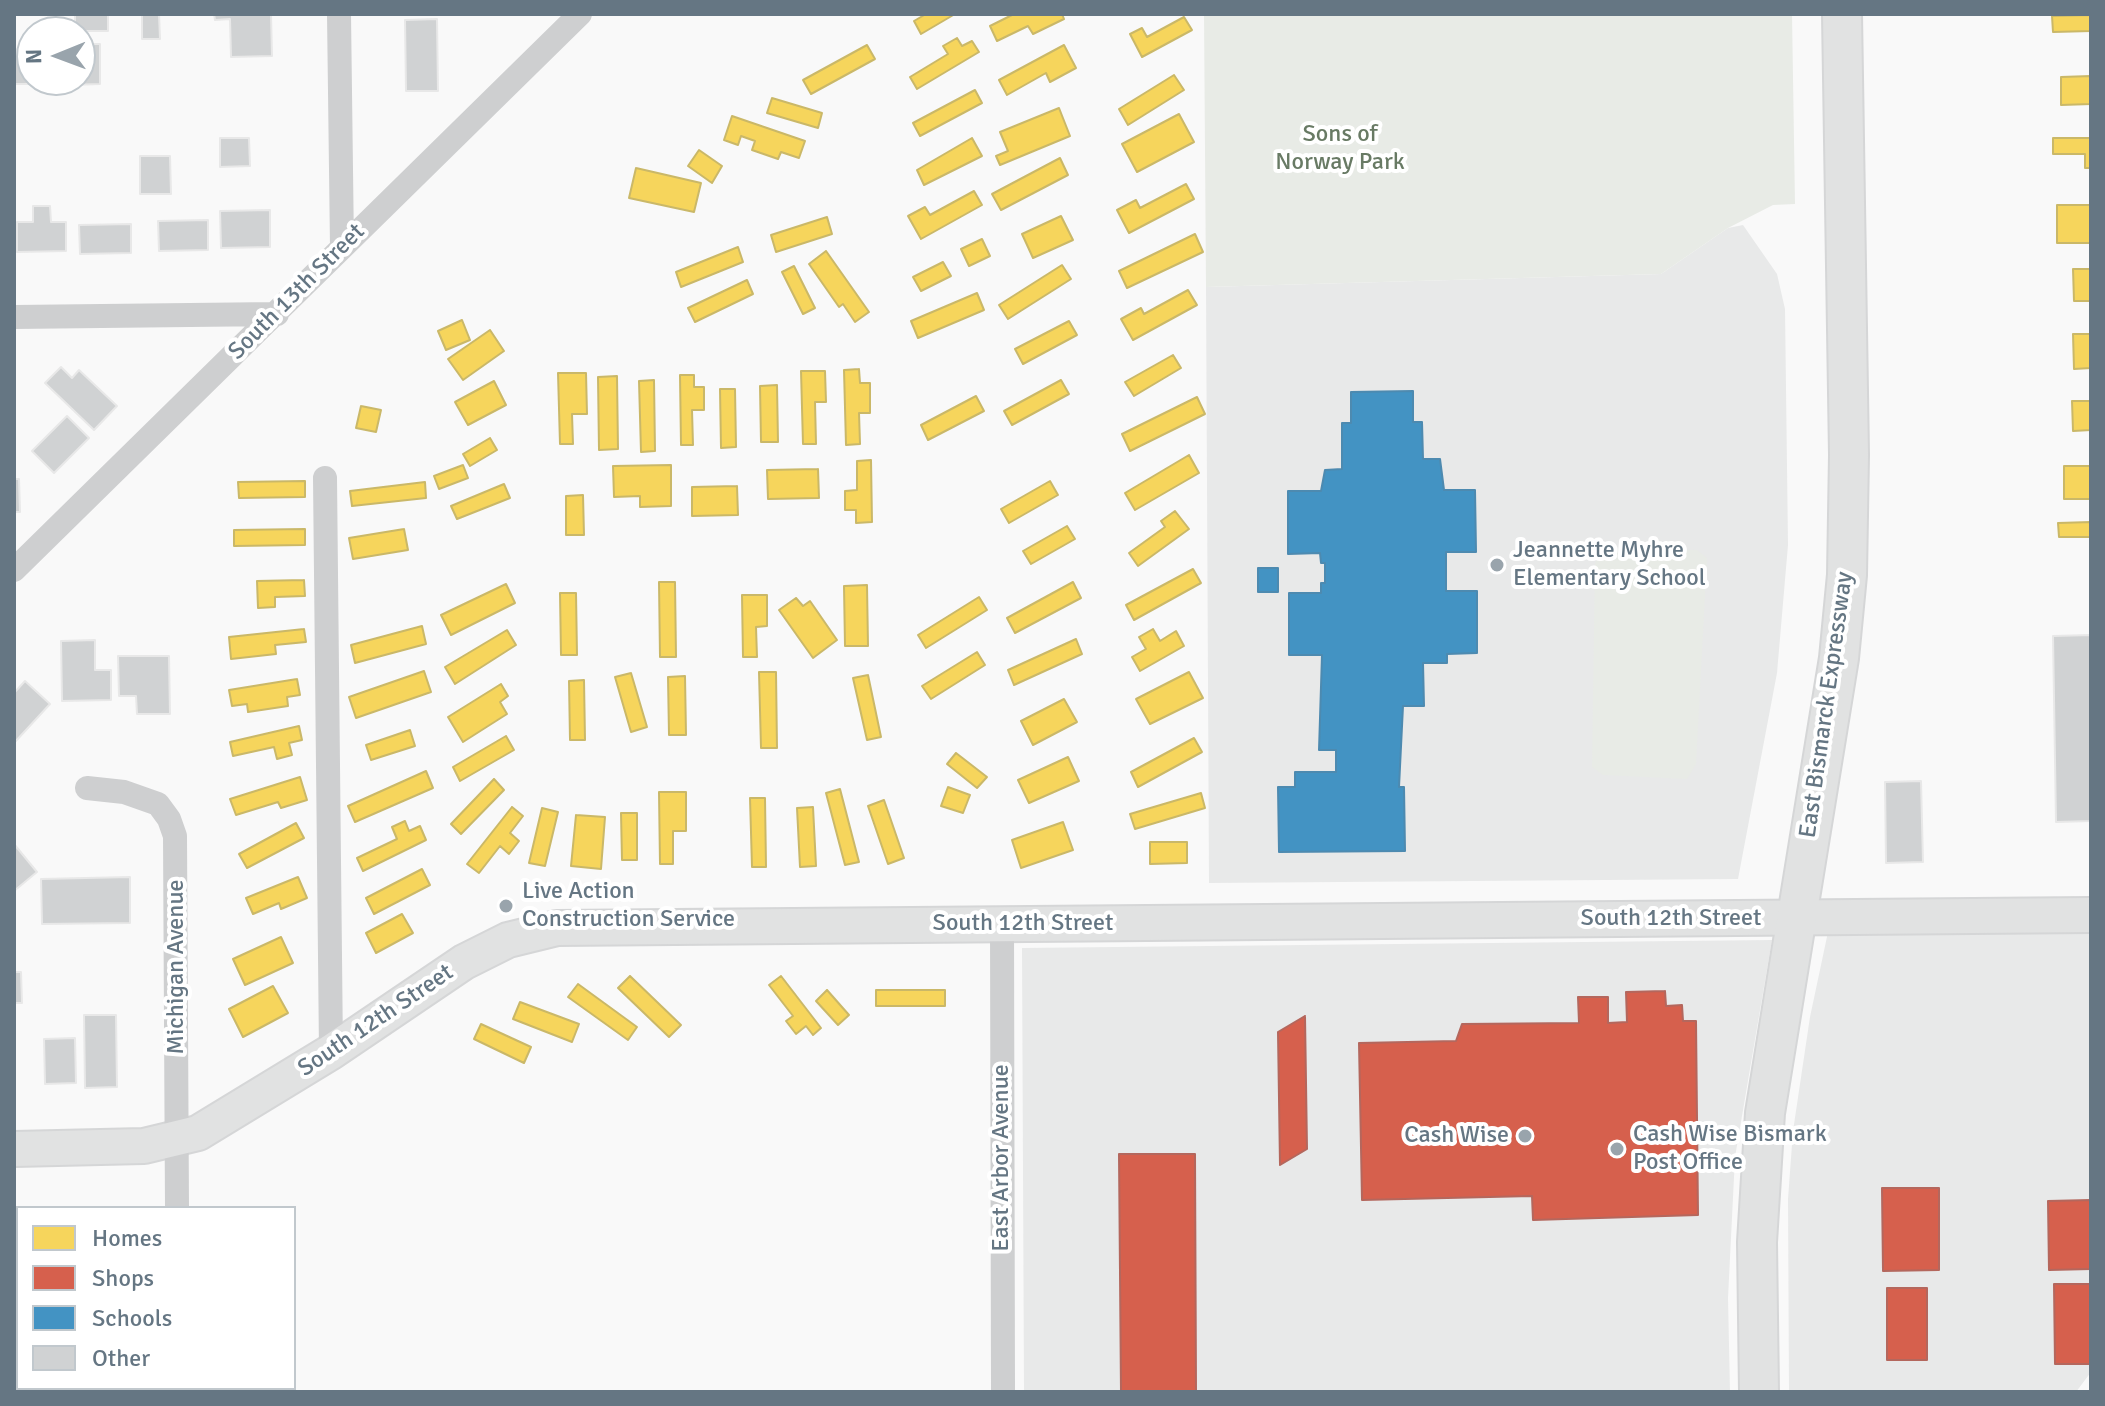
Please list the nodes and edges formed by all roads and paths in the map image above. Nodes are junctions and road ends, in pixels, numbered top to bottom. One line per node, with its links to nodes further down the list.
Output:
1 (339, 14): 4 (street)
2 (580, 14): 4 (street, South 13th Street)
3 (1842, 14): 11 (main road, East Bismarck Expressway)
4 (342, 247): 5 (street, South 13th Street)
5 (277, 314): 6 (street); 8 (street, South 13th Street)
6 (14, 317)
7 (325, 478): 13 (street)
8 (14, 570)
9 (87, 788): 14 (street, Michigan Avenue)
10 (2091, 915): 11 (street, South 12th Street)
11 (1796, 918): 12 (street, South 12th Street); 18 (main road, East Bismarck Expressway)
12 (1002, 925): 13 (street, South 12th Street); 17 (street, East Arbor Avenue)
13 (331, 1052): 14 (street, South 12th Street)
14 (177, 1141): 15 (street, South 12th Street); 16 (street, Michigan Avenue)
15 (14, 1149)
16 (177, 1206)
17 (1003, 1392)
18 (1759, 1392)

